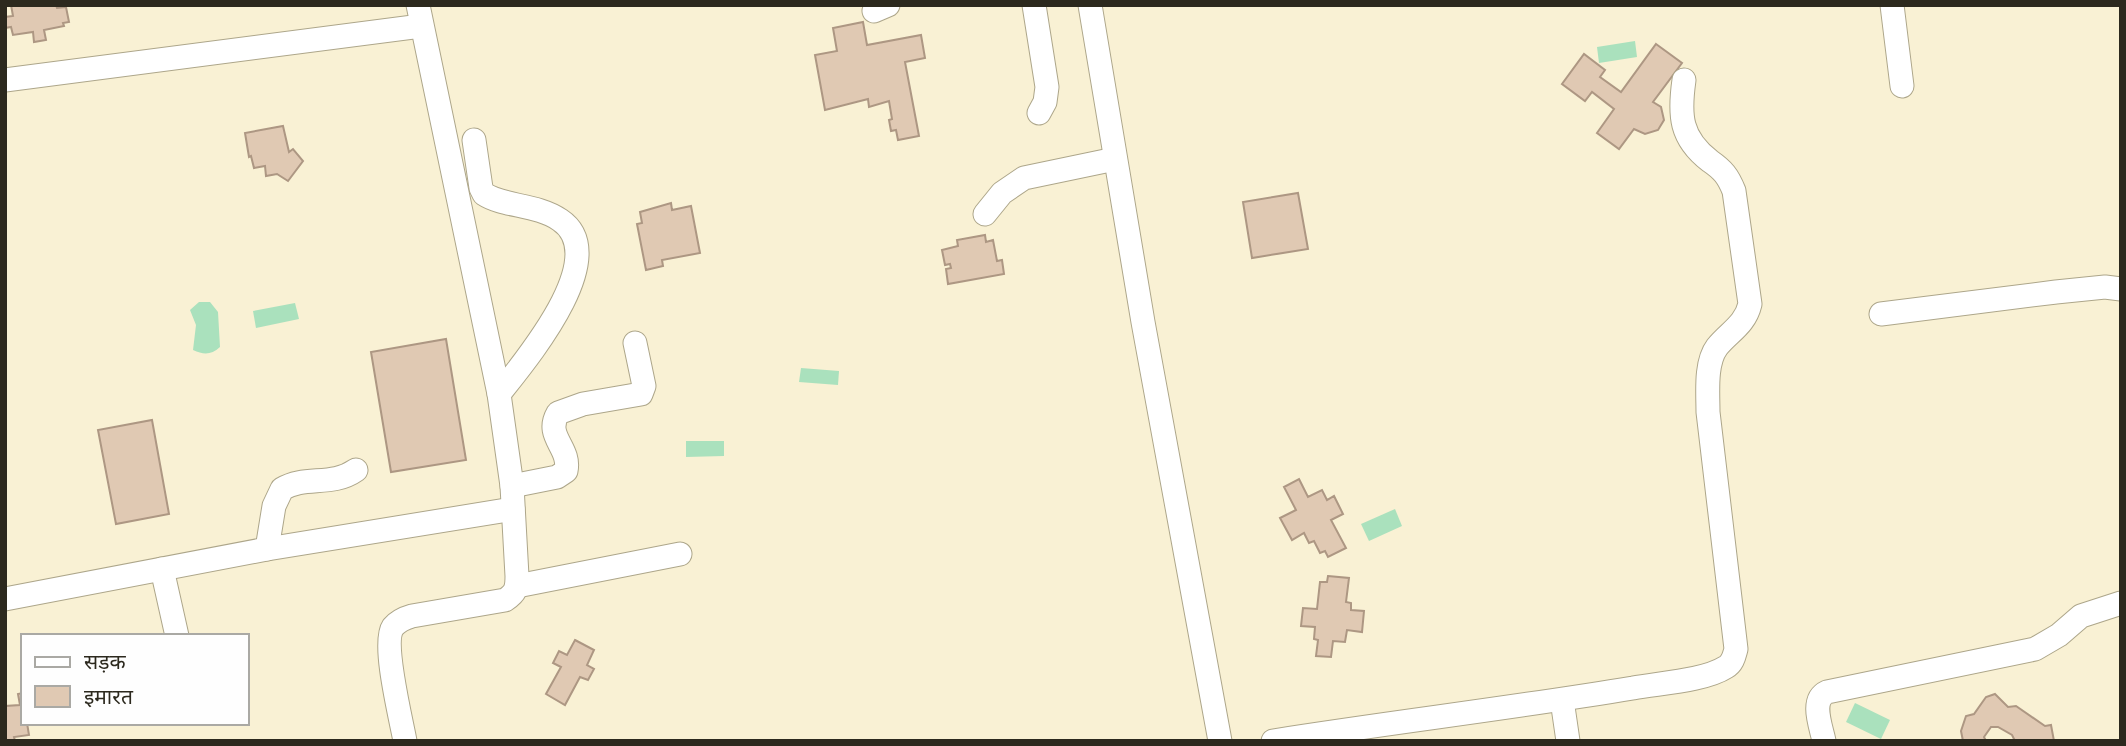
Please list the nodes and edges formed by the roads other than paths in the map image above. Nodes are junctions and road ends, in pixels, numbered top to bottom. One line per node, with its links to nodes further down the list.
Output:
1 (1034, 5): 8 (street)
2 (1090, 5): 10 (street)
3 (1892, 5): 7 (street)
4 (419, 16): 5 (street); 15 (street)
5 (5, 80)
6 (1684, 80): 25 (street)
7 (1902, 86)
8 (1039, 113)
9 (474, 141): 15 (street)
10 (1115, 159): 11 (street); 28 (street)
11 (985, 214)
12 (2121, 289): 13 (street)
13 (1881, 314)
14 (635, 343): 17 (street)
15 (499, 394): 17 (street)
16 (356, 470): 18 (street)
17 (513, 498): 18 (street); 21 (street)
18 (267, 549): 20 (street)
19 (680, 554): 21 (street)
20 (162, 569): 22 (street); 24 (street)
21 (517, 586): 27 (street)
22 (5, 599)
23 (2121, 603): 31 (street)
24 (177, 634)
25 (1562, 699): 26 (street); 30 (street)
26 (1402, 731): 29 (street)
27 (405, 741)
28 (1220, 741)
29 (1273, 741)
30 (1568, 741)
31 (1824, 741)

